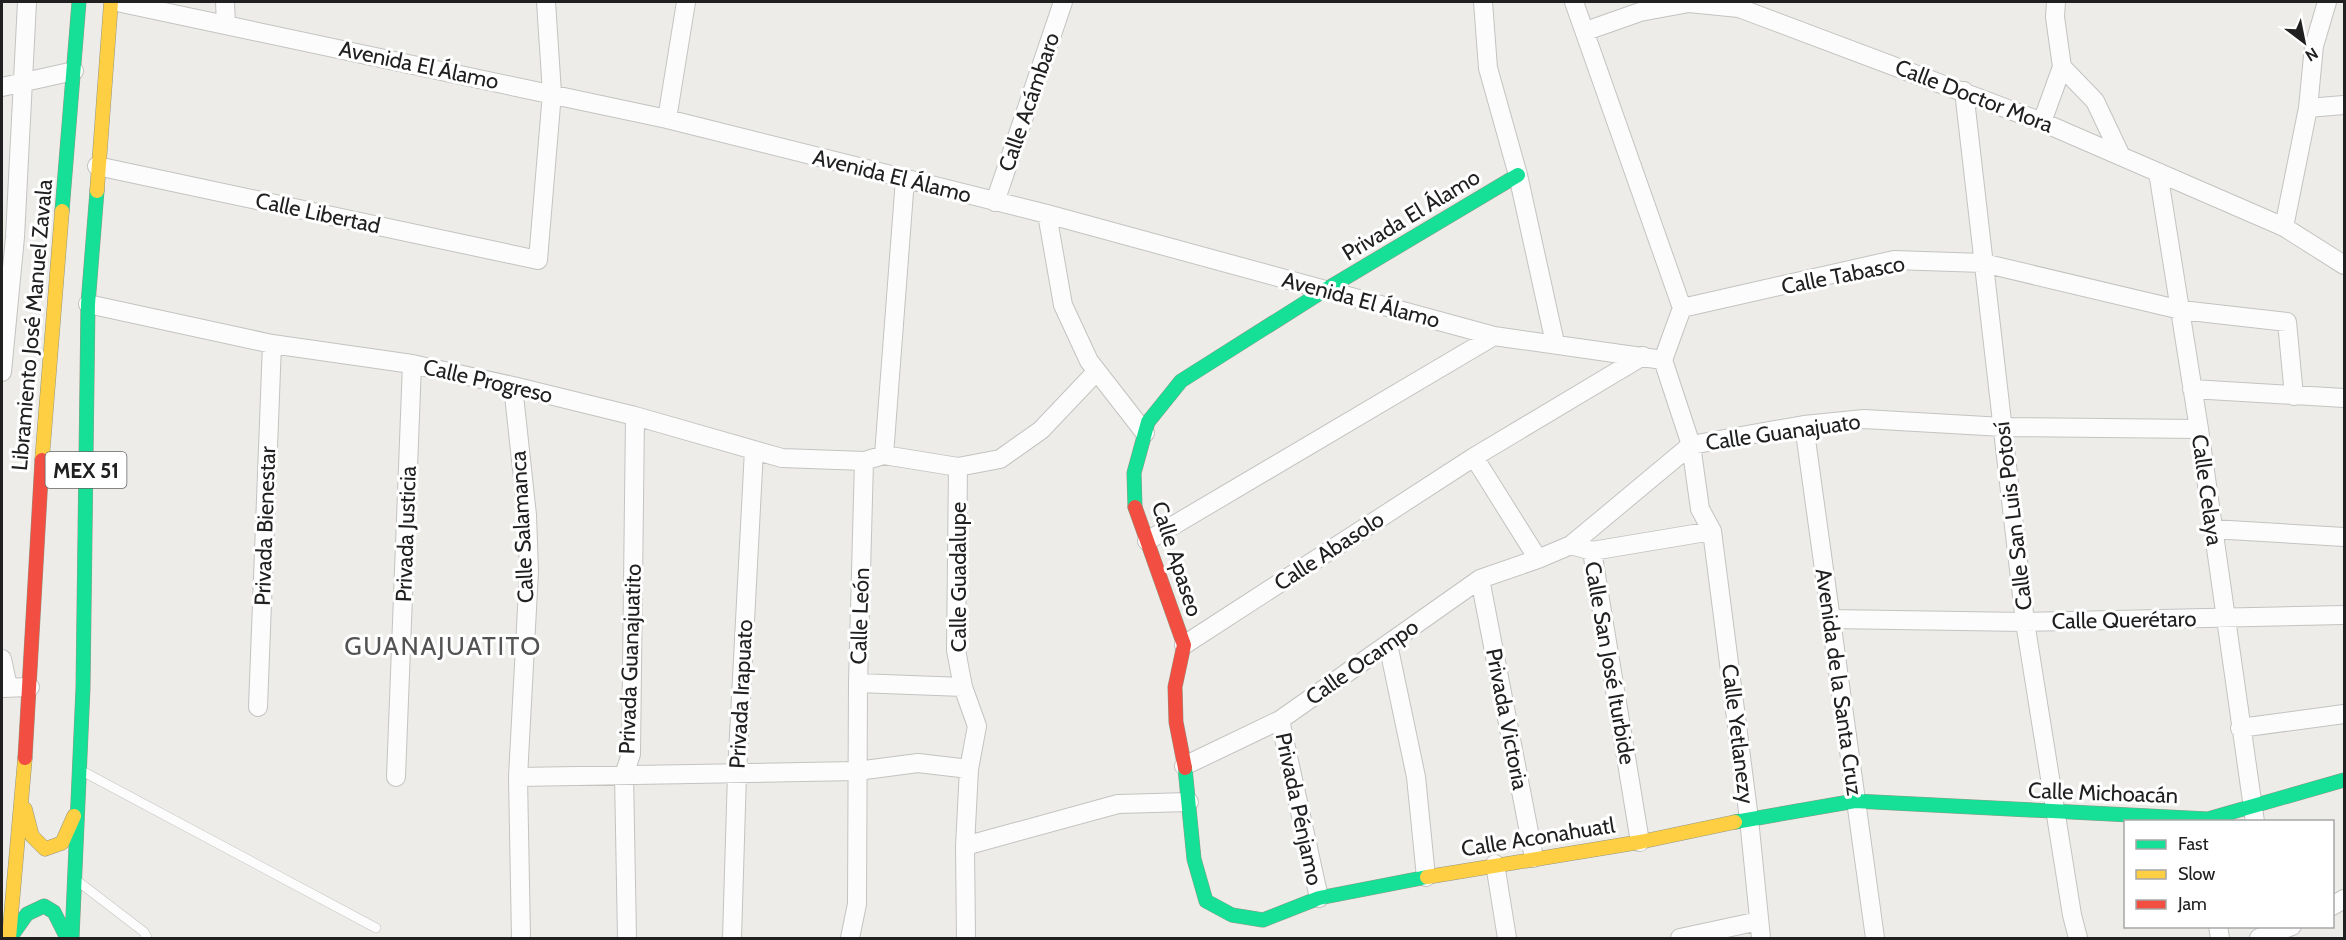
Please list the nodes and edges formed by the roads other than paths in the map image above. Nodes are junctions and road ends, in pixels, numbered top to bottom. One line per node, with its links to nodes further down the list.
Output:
1 (27, 2): 17 (street)
2 (79, 2): 16 (street, Libramiento José Manuel Zavala / MEX 51)
3 (111, 2): 26 (street, MEX 51)
4 (117, 2): 13 (street, Avenida El Álamo)
5 (225, 2): 13 (street)
6 (546, 2): 20 (street)
7 (686, 2): 23 (street)
8 (1063, 2): 30 (street, Calle Acámbaro)
9 (1484, 2): 28 (street)
10 (1574, 2): 14 (street)
11 (2056, 2): 15 (street)
12 (2321, 4): 22 (street)
13 (226, 24): 20 (street, Avenida El Álamo)
14 (1586, 31): 19 (street, Calle Doctor Mora); 37 (street)
15 (2062, 67): 24 (street); 25 (street)
16 (74, 71): 17 (street); 79 (street, Libramiento José Manuel Zavala / MEX 51)
17 (22, 83): 18 (street); 46 (street)
18 (2, 87)
19 (1964, 91): 24 (street, Calle Doctor Mora); 33 (street, Calle San Luis Potosí)
20 (552, 93): 23 (street, Avenida El Álamo); 26 (street, Calle Libertad)
21 (2344, 105): 22 (street)
22 (2308, 108): 32 (street)
23 (668, 119): 29 (street, Avenida El Álamo)
24 (2042, 122): 25 (street, Calle Doctor Mora)
25 (2121, 156): 27 (street, Calle Doctor Mora)
26 (97, 166): 36 (street, MEX 51)
27 (2158, 172): 32 (street, Calle Doctor Mora); 38 (street, Calle Celaya)
28 (1518, 175): 35 (street, Privada El Álamo); 40 (street)
29 (905, 179): 30 (street, Avenida El Álamo); 58 (street)
30 (995, 202): 31 (street, Avenida El Álamo)
31 (1047, 214): 35 (street, Avenida El Álamo); 45 (street)
32 (2284, 227): 34 (street, Calle Doctor Mora)
33 (1983, 263): 37 (street, Calle Tabasco); 38 (street, Calle Tabasco); 53 (street, Calle San Luis Potosí)
34 (2344, 265)
35 (1325, 290): 39 (street, Avenida El Álamo); 55 (street, Calle Apaseo)
36 (88, 304): 41 (street, Calle Progreso); 87 (street, MEX 51)
37 (1682, 308): 43 (street)
38 (2181, 310): 48 (street, Calle Celaya); 49 (street, Calle Tabasco)
39 (1494, 336): 40 (street, Avenida El Álamo); 65 (street)
40 (1555, 343): 42 (street, Avenida El Álamo)
41 (272, 344): 44 (street, Calle Progreso); 81 (street, Privada Bienestar)
42 (1643, 356): 43 (street, Avenida El Álamo); 59 (street, Calle Abasolo)
43 (1663, 360): 56 (street)
44 (412, 364): 47 (street, Calle Progreso); 91 (street, Privada Justicia)
45 (1097, 371): 55 (street); 61 (street)
46 (2, 372)
47 (513, 386): 51 (street, Calle Progreso); 92 (street, Calle Salamanca)
48 (2193, 389): 49 (street); 54 (street, Calle Celaya)
49 (2294, 396): 50 (street)
50 (2344, 398)
51 (635, 416): 57 (street, Calle Progreso); 90 (street, Privada Guanajuatito)
52 (1804, 425): 53 (street, Calle Guanajuato); 56 (street, Calle Guanajuato); 71 (street, Avenida de la Santa Cruz)
53 (2002, 427): 54 (street, Calle Guanajuato); 73 (street, Calle San Luis Potosí)
54 (2199, 429): 62 (street, Calle Celaya)
55 (1145, 433): 65 (street, Calle Apaseo)
56 (1691, 445): 63 (street); 66 (street)
57 (754, 450): 60 (street, Calle Progreso); 89 (street, Privada Irapuato)
58 (884, 455): 60 (street, Calle Progreso); 61 (street)
59 (1474, 457): 68 (street); 75 (street, Calle Abasolo)
60 (864, 461): 77 (street, Calle León)
61 (958, 468): 80 (street, Calle Guadalupe)
62 (2212, 529): 64 (street); 72 (street, Calle Celaya)
63 (1712, 531): 67 (street); 100 (street, Calle Yetlanezy)
64 (2344, 537)
65 (1147, 541): 75 (street, Calle Apaseo)
66 (1570, 545): 67 (street, Calle San José Iturbide); 68 (street, Calle San José Iturbide)
67 (1592, 551): 102 (street, Calle San José Iturbide)
68 (1538, 559): 69 (street, Calle Ocampo)
69 (1480, 579): 74 (street, Calle Ocampo); 104 (street, Privada Victoria)
70 (2344, 615): 72 (street, Calle Querétaro)
71 (1831, 619): 73 (street, Calle Querétaro); 96 (street, Avenida de la Santa Cruz)
72 (2224, 619): 73 (street, Calle Querétaro); 84 (street, Calle Celaya)
73 (2025, 622): 98 (street, Calle San Luis Potosí)
74 (1388, 644): 83 (street, Calle Ocampo); 106 (street)
75 (1184, 645): 85 (street, Calle Apaseo)
76 (2, 659): 78 (street)
77 (858, 683): 80 (street); 88 (street, Calle León)
78 (5, 687): 79 (street)
79 (30, 687): 95 (street, Libramiento José Manuel Zavala / MEX 51)
80 (963, 687): 86 (street, Calle Guadalupe)
81 (258, 707)
82 (2344, 714): 84 (street)
83 (1280, 720): 85 (street, Calle Ocampo); 108 (street, Privada Pénjamo)
84 (2240, 728): 99 (street, Calle Celaya)
85 (1184, 766): 97 (street, Calle Apaseo)
86 (969, 769): 88 (street); 103 (street, Calle Guadalupe)
87 (80, 770): 94 (street, MEX 51); 110 (lane)
88 (856, 771): 89 (street); 120 (street, Calle León)
89 (737, 773): 90 (street); 119 (street, Privada Irapuato)
90 (624, 775): 92 (street); 118 (street, Privada Guanajuatito)
91 (396, 777)
92 (518, 777): 117 (street, Calle Salamanca)
93 (2344, 780): 99 (street, Calle Michoacán)
94 (79, 798): 95 (street); 107 (street, MEX 51)
95 (23, 799): 113 (street, Libramiento José Manuel Zavala / MEX 51)
96 (1855, 801): 98 (street, Calle Michoacán); 100 (street, Calle Aconahuatl); 124 (street, Avenida de la Santa Cruz)
97 (1189, 802): 103 (street); 109 (street, Calle Apaseo)
98 (2055, 813): 101 (street, Calle Michoacán); 125 (street, Calle San Luis Potosí)
99 (2253, 815): 101 (street, Calle Michoacán)
100 (1749, 819): 102 (street, Calle Aconahuatl); 111 (street, Calle Yetlanezy)
101 (2208, 820)
102 (1640, 842): 104 (street, Calle Aconahuatl)
103 (965, 846): 121 (street, Calle Guadalupe)
104 (1534, 858): 105 (street, Calle Aconahuatl)
105 (1495, 864): 106 (street, Calle Aconahuatl); 122 (street)
106 (1426, 878): 108 (street, Calle Aconahuatl)
107 (76, 879): 115 (street, MEX 51); 116 (lane)
108 (1319, 898): 109 (street, Calle Aconahuatl)
109 (1232, 915)
110 (376, 928)
111 (1760, 930): 123 (street)
112 (2289, 930): 126 (street)
113 (9, 939): 114 (street)
114 (67, 939)
115 (72, 939)
116 (147, 939)
117 (521, 939)
118 (627, 939)
119 (732, 939)
120 (850, 939)
121 (966, 939)
122 (1508, 939)
123 (1680, 939)
124 (1875, 939)
125 (2078, 939)
126 (2259, 939)

